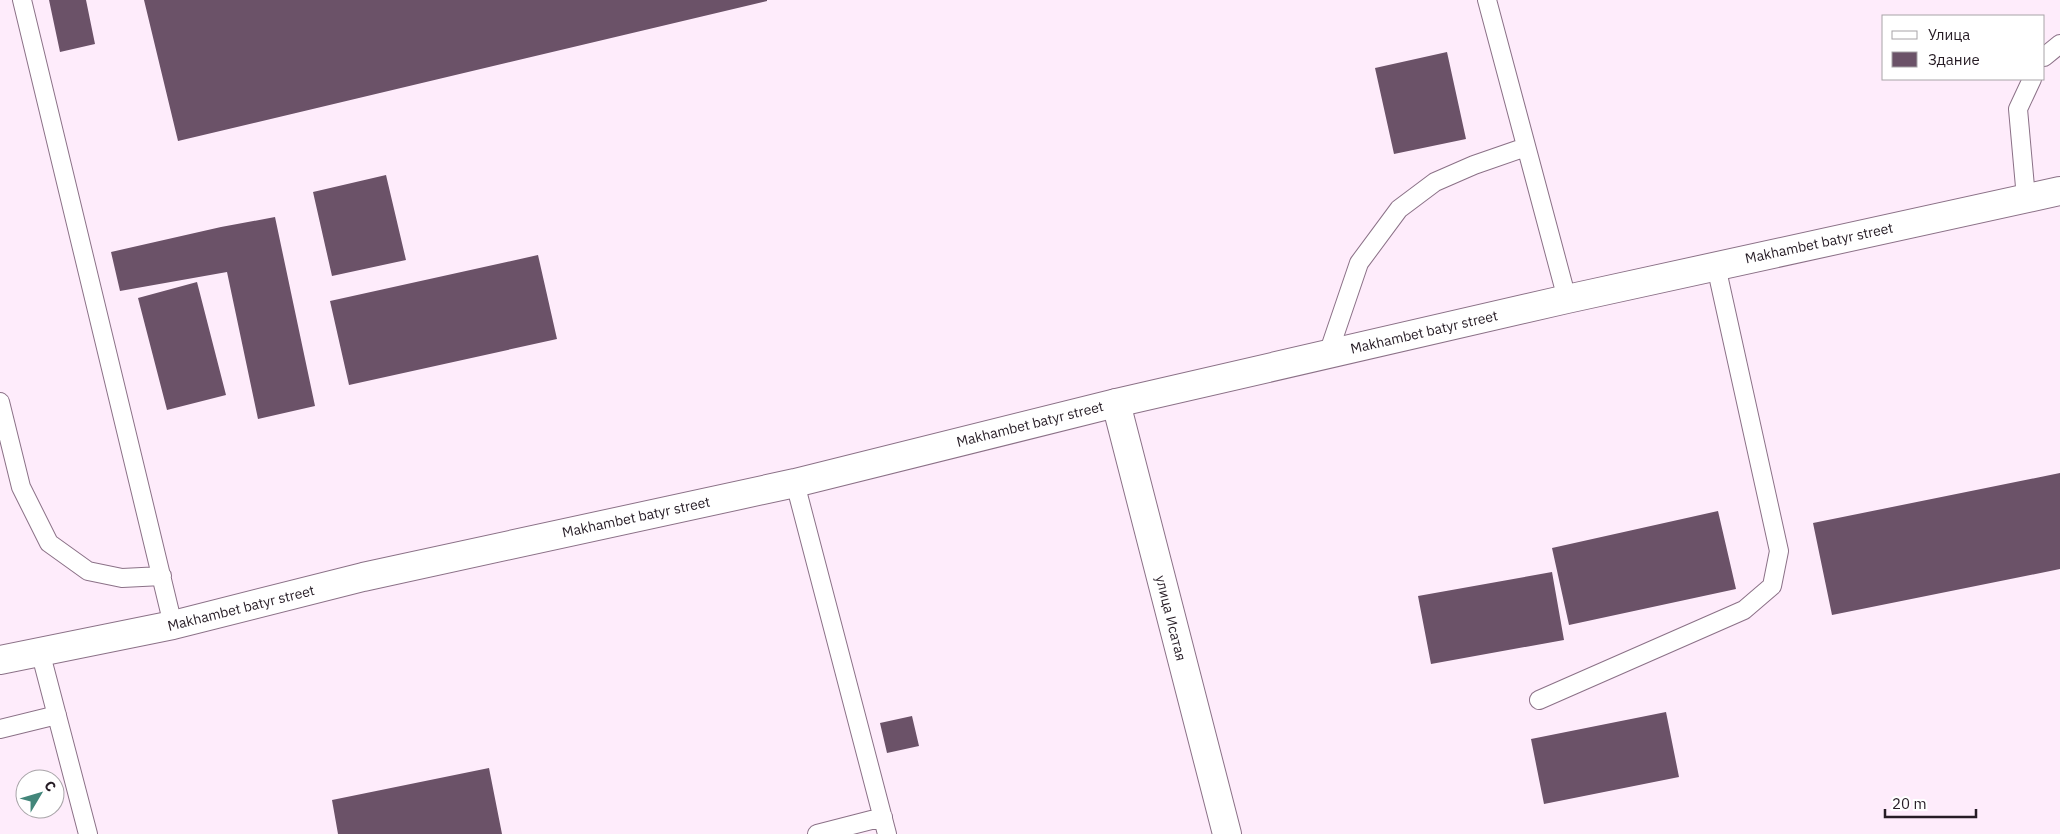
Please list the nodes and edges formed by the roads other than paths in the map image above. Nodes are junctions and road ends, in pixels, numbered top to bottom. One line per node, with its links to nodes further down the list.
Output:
1 (22, 0): 15 (lane)
2 (1487, 0): 6 (lane)
3 (2060, 44): 4 (lane)
4 (2045, 56)
5 (2032, 80): 8 (lane)
6 (1526, 147): 10 (lane); 11 (lane)
7 (2060, 190): 8 (street, Makhambet batyr street)
8 (2026, 198): 9 (street, Makhambet batyr street)
9 (1716, 266): 10 (street, Makhambet batyr street); 19 (lane)
10 (1567, 299): 11 (street, Makhambet batyr street)
11 (1328, 354): 13 (street, Makhambet batyr street)
12 (0, 402): 15 (lane)
13 (1116, 403): 14 (street, Makhambet batyr street); 26 (street, улица Исатая)
14 (795, 483): 16 (street, Makhambet batyr street); 22 (lane)
15 (162, 576): 16 (lane)
16 (173, 625): 17 (street, Makhambet batyr street)
17 (40, 652): 18 (street, Makhambet batyr street); 20 (lane)
18 (0, 660)
19 (1539, 700)
20 (57, 716): 21 (lane); 23 (lane)
21 (0, 729)
22 (883, 817): 24 (lane); 25 (lane)
23 (88, 834)
24 (817, 834)
25 (887, 834)
26 (1227, 834)

